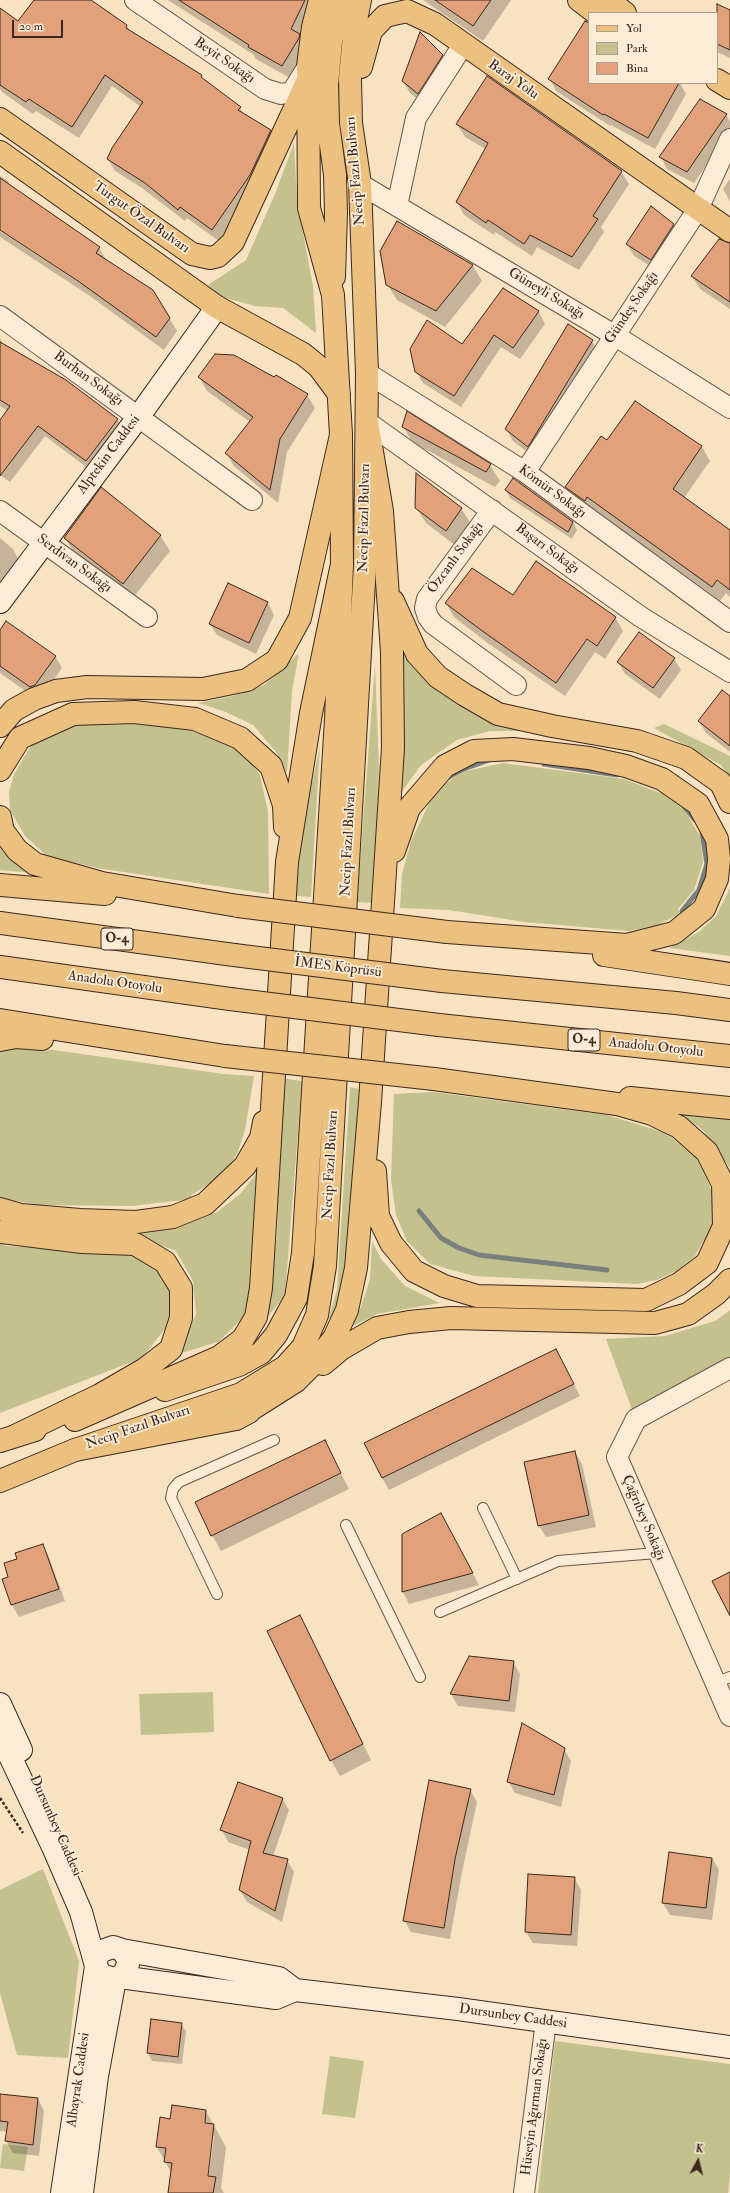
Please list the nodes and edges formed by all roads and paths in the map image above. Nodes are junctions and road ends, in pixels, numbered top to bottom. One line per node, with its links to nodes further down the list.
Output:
1 (135, 0): 10 (street, Beyit Sokağı)
2 (320, 0): 10 (main road, Necip Fazıl Bulvarı)
3 (339, 0): 21 (main road)
4 (360, 0): 14 (main road, Necip Fazıl Bulvarı)
5 (579, 0): 7 (main road)
6 (608, 0): 8 (main road)
7 (595, 12)
8 (624, 12)
9 (463, 45): 14 (main road, Baraj Yolu); 18 (street); 19 (main road, Baraj Yolu)
10 (308, 72): 13 (main road, Turgut Özal Bulvarı); 21 (main road, Necip Fazıl Bulvarı)
11 (718, 81): 12 (main road)
12 (730, 88)
13 (0, 119)
14 (351, 123): 17 (main road, Necip Fazıl Bulvarı)
15 (730, 139): 19 (street, Gündeş Sokağı)
16 (0, 152): 22 (main road, Turgut Özal Bulvarı)
17 (360, 184): 18 (street, Güneyli Sokağı); 25 (main road, Necip Fazıl Bulvarı)
18 (397, 206): 24 (street, Güneyli Sokağı)
19 (698, 209): 20 (main road, Baraj Yolu); 24 (street, Gündeş Sokağı)
20 (730, 231)
21 (333, 295): 26 (main road, Necip Fazıl Bulvarı)
22 (217, 307): 26 (main road, Turgut Özal Bulvarı); 28 (main road, Alptekin Caddesi)
23 (0, 316): 28 (street, Burhan Sokağı)
24 (614, 335): 27 (street, Güneyli Sokağı); 31 (street, Gündeş Sokağı)
25 (367, 373): 29 (main road, Necip Fazıl Bulvarı); 31 (street, Kömür Sokağı)
26 (339, 394): 30 (main road, Necip Fazıl Bulvarı)
27 (730, 408)
28 (139, 416): 32 (street, Burhan Sokağı); 36 (main road, Alptekin Caddesi)
29 (367, 422): 33 (street, Başarı Sokağı); 35 (main road); 72 (main road, Necip Fazıl Bulvarı)
30 (341, 435): 37 (main road, Necip Fazıl Bulvarı); 43 (main road)
31 (525, 472): 40 (street, Kömür Sokağı)
32 (252, 500)
33 (492, 510): 41 (street, Başarı Sokağı); 42 (street, Özcanlı Sokağı)
34 (0, 511): 36 (street, Serdivan Sokağı)
35 (382, 511): 45 (main road); 49 (main road)
36 (44, 542): 38 (main road, Alptekin Caddesi); 39 (street, Serdivan Sokağı)
37 (342, 564): 47 (main road); 69 (main road, Necip Fazıl Bulvarı)
38 (0, 602)
39 (147, 617)
40 (730, 622)
41 (730, 672)
42 (516, 685)
43 (0, 726)
44 (0, 770): 47 (main road)
45 (730, 802)
46 (0, 817): 50 (main road)
47 (287, 862): 60 (main road)
48 (0, 885): 50 (main road)
49 (383, 889): 52 (main road); 62 (main road)
50 (238, 906): 52 (main road, bridge)
51 (0, 922): 55 (main road, İMES Köprüsü / O-4, bridge)
52 (447, 932): 54 (main road)
53 (0, 967): 59 (main road, Anadolu Otoyolu / O-4, bridge)
54 (730, 974)
55 (730, 1010)
56 (0, 1020): 58 (main road)
57 (0, 1040): 58 (main road)
58 (225, 1056): 61 (main road, bridge)
59 (730, 1056)
60 (274, 1072): 64 (main road); 69 (main road)
61 (434, 1079): 62 (main road); 63 (main road)
62 (370, 1102): 68 (main road)
63 (730, 1108)
64 (0, 1209)
65 (0, 1232): 70 (main road)
66 (730, 1280): 68 (main road)
67 (730, 1368): 76 (street, Çağrıbey Sokağı)
68 (236, 1419): 72 (main road)
69 (75, 1420): 70 (main road, Necip Fazıl Bulvarı)
70 (8, 1438)
71 (274, 1440): 78 (lane)
72 (76, 1450): 73 (main road, Necip Fazıl Bulvarı)
73 (0, 1481)
74 (483, 1508): 77 (lane)
75 (346, 1525): 80 (lane)
76 (658, 1553): 77 (lane); 81 (street, Çağrıbey Sokağı)
77 (517, 1579): 79 (lane)
78 (217, 1594)
79 (440, 1612)
80 (420, 1677)
81 (723, 1680): 83 (street, Çağrıbey Sokağı)
82 (0, 1704): 85 (main road, Dursunbey Caddesi)
83 (730, 1716)
84 (0, 1735): 86 (main road, Dursunbey Caddesi)
85 (117, 1948): 86 (main road); 87 (main road, Dursunbey Caddesi); 88 (main road, Dursunbey Caddesi)
86 (96, 1964): 87 (main road, Dursunbey Caddesi); 91 (main road, Albayrak Caddesi)
87 (118, 1978): 88 (main road, Dursunbey Caddesi); 92 (main road, Albayrak Caddesi)
88 (295, 1990): 89 (main road, Dursunbey Caddesi)
89 (546, 2021): 90 (main road, Dursunbey Caddesi); 93 (street, Hüseyin Ağırman Sokağı)
90 (730, 2047)
91 (62, 2193)
92 (82, 2193)
93 (524, 2193)

